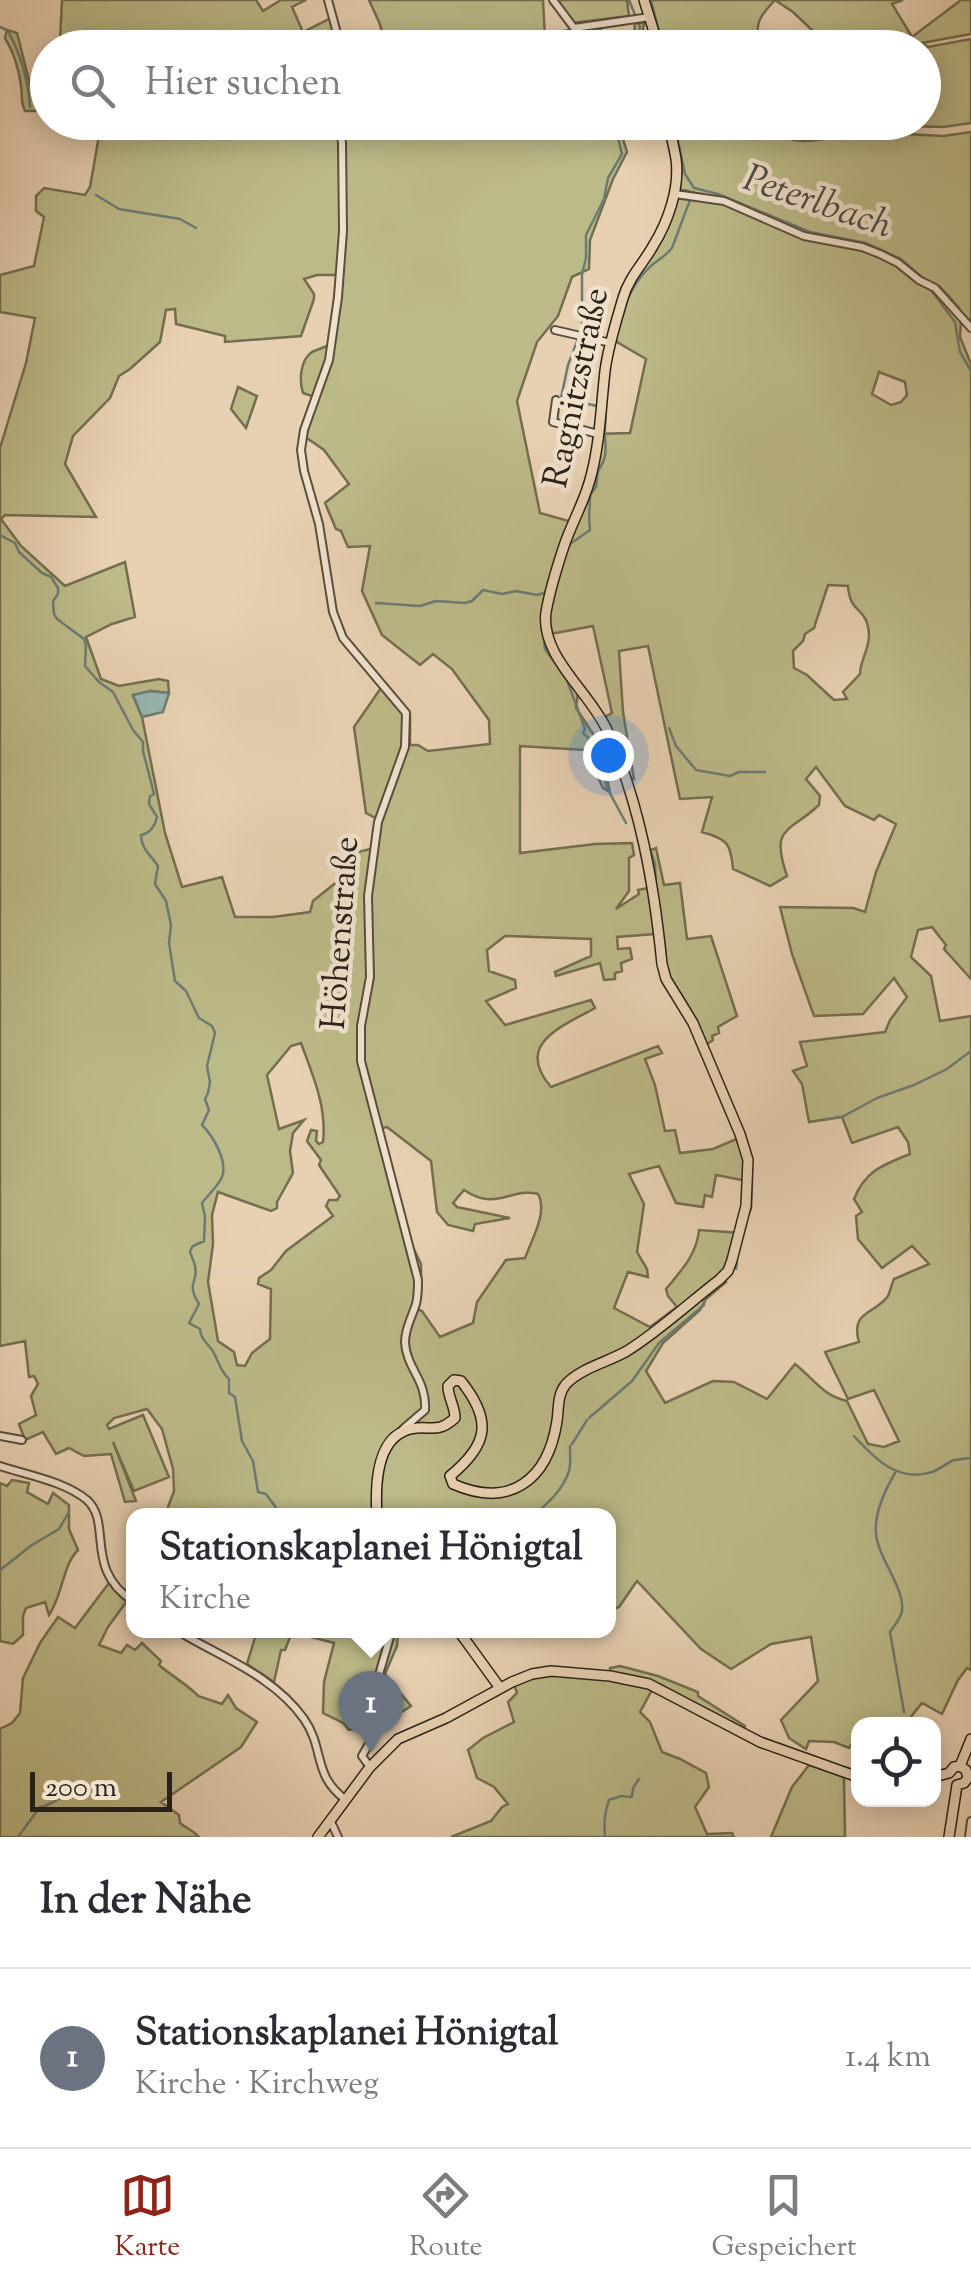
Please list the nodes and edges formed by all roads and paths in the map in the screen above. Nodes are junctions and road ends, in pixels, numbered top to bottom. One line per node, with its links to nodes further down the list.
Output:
1 (328, 0): 5 (street)
2 (553, 0): 4 (street)
3 (644, 0): 4 (main road)
4 (641, 19): 6 (main road)
5 (336, 30)
6 (648, 30)
7 (342, 140): 15 (street, Höhenstraße)
8 (672, 140): 9 (main road, Ragnitzstraße)
9 (674, 194): 10 (street); 12 (main road, Ragnitzstraße)
10 (971, 328)
11 (555, 330): 12 (street)
12 (611, 343): 14 (main road, Ragnitzstraße)
13 (556, 400): 14 (street)
14 (600, 434): 15 (main road, Ragnitzstraße)
15 (402, 1430): 19 (main road, Höhenstraße)
16 (0, 1436): 17 (street)
17 (22, 1440)
18 (0, 1466): 20 (street)
19 (377, 1508)
20 (126, 1596)
21 (191, 1638): 30 (street)
22 (390, 1638): 26 (street)
23 (464, 1638): 24 (main road)
24 (500, 1688): 26 (main road); 27 (main road)
25 (971, 1739): 29 (main road)
26 (370, 1768): 30 (main road)
27 (851, 1774)
28 (941, 1775): 29 (main road)
29 (966, 1777): 35 (main road)
30 (346, 1800): 32 (main road)
31 (971, 1821): 36 (street)
32 (331, 1822): 33 (main road); 34 (street)
33 (318, 1837)
34 (338, 1837)
35 (949, 1837)
36 (969, 1837)

